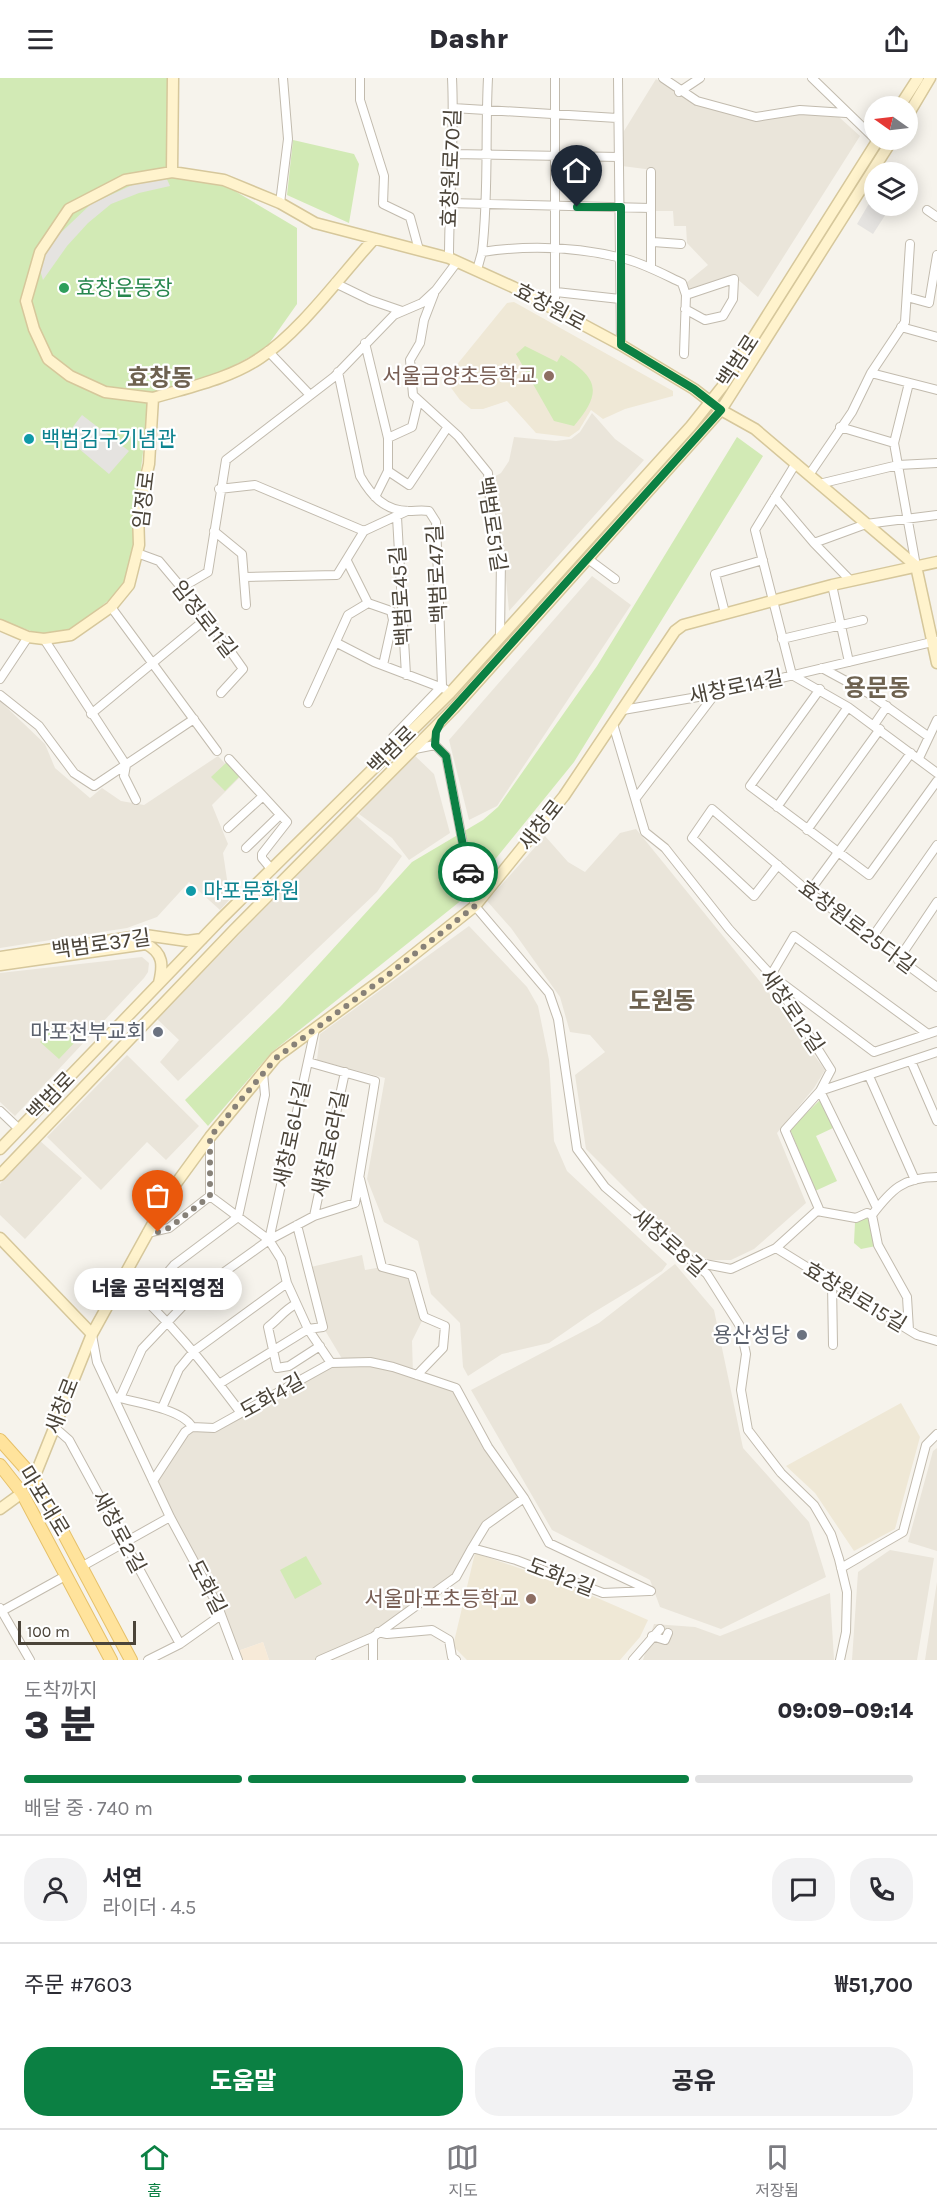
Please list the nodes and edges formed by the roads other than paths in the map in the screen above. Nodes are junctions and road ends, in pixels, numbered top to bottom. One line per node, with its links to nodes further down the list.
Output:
1 (173, 78): 27 (main road)
2 (284, 78): 30 (street)
3 (360, 78): 43 (street)
4 (452, 78): 16 (street, 효창원로70길)
5 (488, 78): 17 (street)
6 (555, 78): 18 (street)
7 (618, 78): 20 (street)
8 (663, 78): 13 (street)
9 (700, 78): 13 (street)
10 (812, 78): 19 (street)
11 (918, 78): 14 (main road)
12 (930, 78): 15 (main road)
13 (680, 92): 19 (street)
14 (906, 96)
15 (918, 98)
16 (453, 108): 17 (street); 23 (street, 효창원로70길)
17 (486, 110): 18 (street); 24 (street)
18 (556, 113): 20 (street); 25 (street)
19 (846, 113): 21 (street)
20 (617, 118): 26 (street)
21 (864, 128)
22 (870, 150): 62 (main road, 백범로)
23 (453, 154): 24 (street); 31 (street, 효창원로70길)
24 (485, 154): 25 (street); 32 (street)
25 (556, 156): 26 (street); 33 (street)
26 (619, 157): 34 (street)
27 (172, 171): 30 (main road, 효창원로); 72 (main road, 효창원로)
28 (651, 172): 35 (street)
29 (864, 186): 64 (main road, 백범로)
30 (280, 203): 38 (main road, 효창원로)
31 (449, 203): 32 (street); 47 (street, 효창원로70길)
32 (488, 205): 33 (street); 44 (street)
33 (555, 206): 34 (street); 42 (street)
34 (621, 207): 35 (street); 46 (street)
35 (651, 208): 39 (street)
36 (927, 210): 37 (street)
37 (937, 217)
38 (374, 239): 43 (main road, 효창원로); 50 (main road)
39 (653, 242): 40 (street); 48 (street)
40 (681, 244)
41 (910, 244): 54 (street)
42 (556, 248): 44 (street); 46 (street); 52 (street)
43 (419, 250): 47 (main road, 효창원로)
44 (482, 252): 49 (street)
45 (937, 255): 54 (street)
46 (622, 258): 48 (street); 55 (street)
47 (453, 260): 49 (main road, 효창원로); 51 (street)
48 (651, 268): 53 (street)
49 (477, 270): 57 (main road, 효창원로)
50 (335, 283): 58 (street); 65 (main road)
51 (436, 290): 58 (street); 73 (street)
52 (556, 292): 55 (street); 57 (street)
53 (686, 295): 56 (street); 56 (street)
54 (907, 297): 59 (street)
55 (620, 299): 63 (street)
56 (685, 309): 66 (street)
57 (555, 310): 63 (main road, 효창원로)
58 (402, 311): 61 (street)
59 (901, 327): 60 (street); 68 (street)
60 (937, 336)
61 (365, 343): 67 (street); 78 (street)
62 (750, 343): 64 (main road); 74 (main road, 백범로)
63 (621, 345): 74 (main road, 효창원로)
64 (761, 349): 75 (main road, 백범로)
65 (268, 351): 71 (street); 72 (main road)
66 (684, 354)
67 (338, 372): 71 (street); 89 (street)
68 (871, 373): 69 (street); 76 (street)
69 (909, 383): 70 (street); 79 (street)
70 (937, 390)
71 (310, 395): 88 (street)
72 (153, 398): 99 (main road, 임정로)
73 (418, 402): 77 (street, 백범로51길); 78 (street)
74 (711, 402): 75 (main road, 효창원로); 80 (main road, 백범로)
75 (721, 410): 81 (main road, 백범로); 82 (main road, 효창원로)
76 (840, 427): 79 (street); 86 (street)
77 (447, 428): 85 (street); 120 (street, 백범로51길)
78 (387, 438): 85 (street)
79 (894, 442): 84 (street)
80 (669, 450): 81 (main road); 120 (main road, 백범로)
81 (678, 458): 100 (main road, 백범로)
82 (795, 463): 86 (main road, 효창원로); 90 (street)
83 (937, 463): 84 (street)
84 (898, 465): 87 (street); 94 (street)
85 (388, 471): 89 (street)
86 (809, 475): 87 (main road, 효창원로)
87 (819, 484): 95 (main road, 효창원로)
88 (219, 489): 96 (street); 97 (street)
89 (375, 497): 91 (street, 백범로47길)
90 (775, 497): 98 (street); 101 (street)
91 (407, 511): 93 (street); 133 (street, 백범로47길)
92 (937, 515): 94 (street)
93 (396, 517): 97 (street); 130 (street, 백범로45길)
94 (907, 518): 95 (street); 104 (street)
95 (866, 524): 98 (street); 104 (main road, 효창원로)
96 (214, 531): 105 (street); 109 (street)
97 (364, 531): 102 (street)
98 (814, 543): 107 (street)
99 (137, 553): 109 (street, 임정로11길); 113 (main road, 임정로)
100 (588, 559): 106 (street); 140 (main road, 백범로)
101 (763, 560): 110 (street); 114 (street)
102 (347, 561): 105 (street); 111 (street, 백범로45길)
103 (937, 562): 104 (main road, 새창로)
104 (916, 566): 107 (main road, 새창로); 123 (main road)
105 (246, 577): 112 (street)
106 (615, 579)
107 (851, 581): 108 (main road, 새창로)
108 (832, 585): 110 (main road, 새창로); 118 (street)
109 (182, 588): 115 (street, 임정로11길)
110 (773, 600): 114 (main road, 새창로); 122 (street)
111 (368, 603): 124 (street, 백범로45길); 128 (street, 백범로45길)
112 (246, 605)
113 (111, 607): 121 (main road, 임정로); 127 (street)
114 (725, 613): 142 (main road, 새창로)
115 (207, 618): 127 (street); 135 (street, 임정로11길)
116 (863, 620): 118 (street)
117 (0, 625): 119 (main road, 임정로)
118 (841, 625): 122 (street); 125 (street)
119 (28, 637): 121 (main road, 임정로); 132 (street)
120 (500, 637): 133 (main road, 백범로)
121 (44, 639): 143 (street)
122 (783, 639): 131 (street)
123 (935, 641): 125 (street, 새창로14길); 126 (main road)
124 (337, 643): 128 (street, 백범로45길); 138 (street, 백범로45길)
125 (849, 662): 129 (street, 새창로14길)
126 (937, 663)
127 (152, 664): 143 (street); 144 (street)
128 (383, 665): 130 (street, 백범로45길)
129 (822, 668): 131 (street, 새창로14길); 139 (street)
130 (406, 675): 133 (street, 백범로45길)
131 (792, 675): 134 (street); 136 (street, 새창로14길)
132 (0, 679)
133 (446, 689): 140 (main road); 149 (street); 171 (main road, 백범로)
134 (820, 690): 141 (street); 163 (street)
135 (221, 693)
136 (715, 693): 142 (street, 새창로14길); 161 (street)
137 (0, 695): 157 (street)
138 (308, 703)
139 (887, 706): 148 (street); 150 (street)
140 (455, 707): 146 (main road, 백범로)
141 (848, 707): 148 (street); 163 (street)
142 (623, 710): 147 (main road, 새창로)
143 (91, 714): 157 (street)
144 (194, 719): 153 (street); 157 (street)
145 (937, 720): 150 (street)
146 (441, 722): 151 (street, 백범로); 152 (main road, 백범로)
147 (613, 724): 161 (street, 새창로12길); 174 (main road, 새창로)
148 (877, 727): 154 (street); 166 (street)
149 (393, 737)
150 (929, 737): 155 (street)
151 (435, 745): 152 (street, 백범로); 174 (street, 백범로, bridge)
152 (412, 750): 176 (main road, 백범로)
153 (218, 751)
154 (911, 753): 155 (street); 169 (street)
155 (919, 758): 158 (street)
156 (229, 759): 160 (street)
157 (126, 765): 162 (street)
158 (937, 773)
159 (937, 782): 169 (street)
160 (262, 796): 164 (street); 165 (street)
161 (636, 798): 182 (street, 새창로12길)
162 (136, 800)
163 (777, 807): 166 (street)
164 (280, 815): 168 (street); 171 (street)
165 (228, 828)
166 (807, 830): 169 (street)
167 (937, 845): 178 (street)
168 (246, 848)
169 (838, 852): 172 (street)
170 (778, 865): 170 (street, 효창원로25다길); 172 (street, 효창원로25다길)
171 (272, 870): 175 (main road, 백범로)
172 (809, 892): 178 (street, 효창원로25다길)
173 (937, 903): 180 (street)
174 (475, 906): 185 (main road, 새창로); 216 (street, 새창로8길)
175 (221, 919): 176 (main road); 177 (main road, 백범로)
176 (234, 930): 192 (main road, 백범로)
177 (202, 939): 179 (main road, 백범로37길); 183 (main road, 백범로)
178 (871, 939): 180 (street, 효창원로25다길)
179 (0, 957)
180 (898, 960): 184 (street, 효창원로25다길)
181 (0, 965): 183 (main road, 백범로37길)
182 (771, 975): 187 (street); 187 (street); 196 (street, 새창로12길)
183 (159, 984): 189 (main road, 백범로)
184 (937, 987)
185 (315, 1029): 191 (street, 새창로6나길); 194 (main road, 새창로)
186 (937, 1031): 187 (street)
187 (928, 1034)
188 (937, 1052): 190 (street)
189 (86, 1059): 192 (main road); 199 (main road, 백범로)
190 (911, 1061): 195 (street); 198 (street)
191 (308, 1062): 193 (street); 214 (street, 새창로6나길)
192 (100, 1071): 203 (main road, 백범로)
193 (345, 1072): 202 (street); 209 (street, 새창로6라길)
194 (263, 1073): 200 (main road, 새창로); 210 (street)
195 (869, 1076): 196 (street); 205 (street)
196 (819, 1091): 207 (street, 새창로12길); 208 (street)
197 (0, 1111): 199 (street, 백범로)
198 (937, 1122)
199 (19, 1129): 201 (main road, 백범로)
200 (210, 1137): 206 (street); 212 (main road, 새창로)
201 (0, 1149)
202 (359, 1174): 209 (street); 232 (street)
203 (0, 1175)
204 (937, 1177): 205 (street)
205 (915, 1180): 208 (street)
206 (210, 1196): 210 (street); 212 (street)
207 (817, 1211): 208 (street); 215 (street)
208 (874, 1211): 224 (street)
209 (315, 1216): 211 (street)
210 (238, 1217): 214 (street); 220 (street)
211 (297, 1225): 214 (street); 223 (street)
212 (147, 1233): 217 (main road, 새창로)
213 (0, 1239): 225 (main road)
214 (269, 1240): 218 (street); 222 (street)
215 (776, 1248): 216 (street); 219 (street, 효창원로15길)
216 (693, 1262): 251 (street, 새창로8길)
217 (122, 1279): 220 (street); 225 (main road, 새창로)
218 (287, 1283): 221 (street); 229 (street)
219 (832, 1284): 224 (street, 효창원로15길); 227 (street)
220 (145, 1299): 222 (street)
221 (296, 1304): 223 (street); 230 (street)
222 (169, 1324): 229 (street); 234 (street)
223 (308, 1329): 228 (street); 230 (street)
224 (909, 1329): 226 (street, 효창원로15길)
225 (92, 1334): 234 (street, 도화길); 237 (main road, 새창로)
226 (937, 1341)
227 (833, 1345)
228 (320, 1346): 230 (street); 231 (street)
229 (194, 1351): 233 (street); 235 (street)
230 (273, 1351): 233 (street)
231 (331, 1363): 232 (street, 도화4길); 236 (street, 도화4길)
232 (417, 1375): 245 (street, 도화4길)
233 (219, 1384): 236 (street)
234 (117, 1398): 235 (street); 243 (street, 도화길)
235 (162, 1408): 238 (street)
236 (241, 1413): 238 (street, 도화4길)
237 (53, 1426): 242 (main road, 새창로); 248 (street, 새창로2길)
238 (192, 1427): 243 (street)
239 (937, 1434): 251 (street)
240 (0, 1440): 242 (main road, 마포대로)
241 (0, 1465): 244 (main road, 마포대로)
242 (34, 1478): 250 (main road, 마포대로)
243 (153, 1481): 247 (street, 도화길)
244 (22, 1492): 246 (main road); 252 (main road, 마포대로)
245 (524, 1498): 249 (street); 253 (street, 도화4길)
246 (0, 1509)
247 (170, 1517): 248 (street); 255 (street, 도화길)
248 (125, 1543): 250 (street); 258 (street, 새창로2길)
249 (472, 1548): 253 (street, 도화2길); 257 (street)
250 (81, 1567): 261 (main road, 마포대로)
251 (841, 1568): 268 (street, 새창로8길)
252 (67, 1575): 254 (street); 260 (main road, 마포대로)
253 (651, 1591)
254 (1, 1610): 259 (street)
255 (221, 1615): 258 (street); 263 (street, 도화길)
256 (664, 1631): 267 (street)
257 (376, 1634): 264 (street); 265 (street); 266 (street)
258 (180, 1644): 262 (street)
259 (30, 1660)
260 (111, 1660)
261 (131, 1660)
262 (148, 1660)
263 (238, 1660)
264 (320, 1660)
265 (373, 1660)
266 (456, 1660)
267 (633, 1660)
268 (840, 1660)

